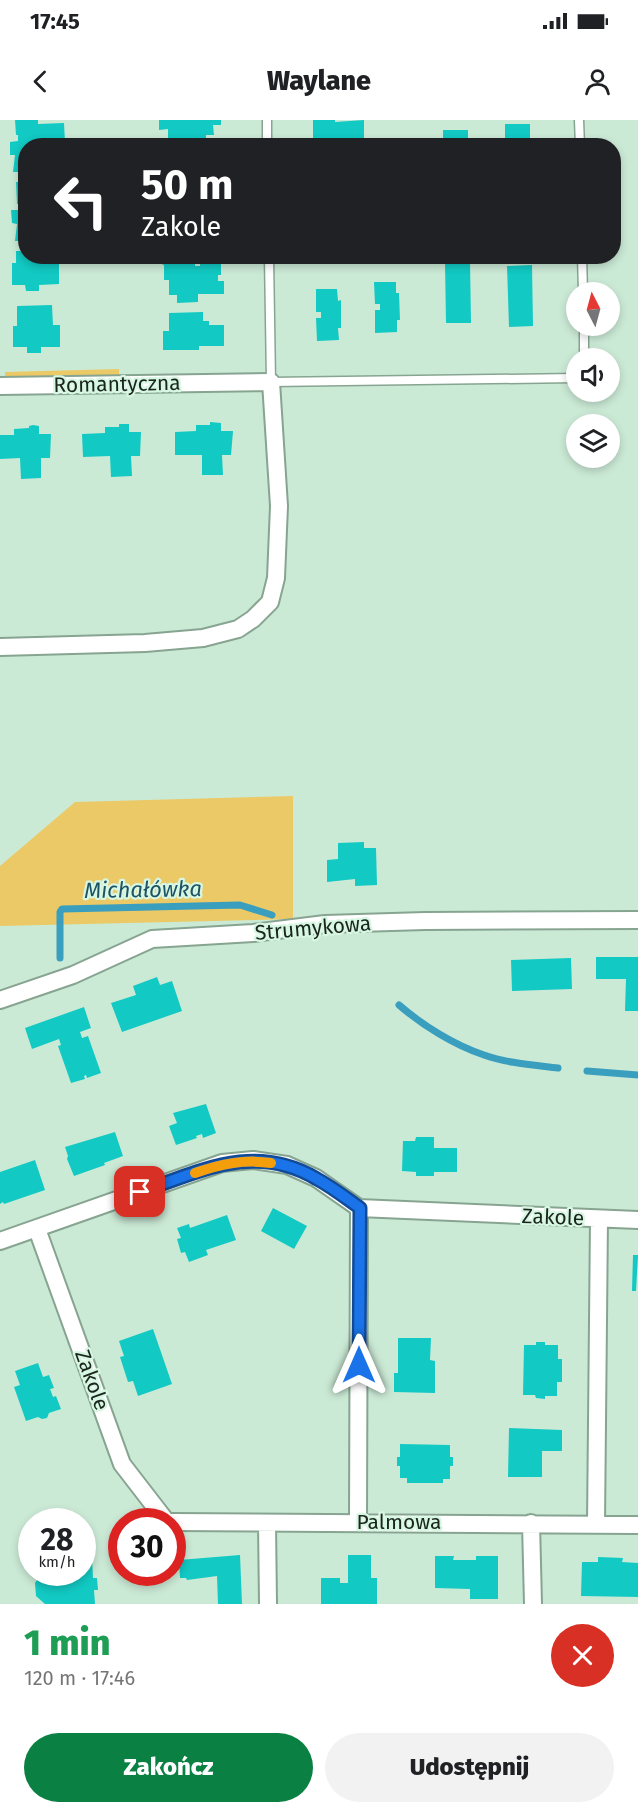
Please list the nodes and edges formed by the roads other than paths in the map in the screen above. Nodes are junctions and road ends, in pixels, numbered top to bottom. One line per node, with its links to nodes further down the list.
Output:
1 (267, 120): 3 (lane)
2 (579, 120): 4 (lane)
3 (267, 138)
4 (580, 138)
5 (269, 264): 9 (lane)
6 (582, 264): 7 (lane)
7 (583, 282)
8 (566, 378): 9 (lane)
9 (271, 382): 10 (street, Romantyczna); 11 (street)
10 (0, 386)
11 (0, 647)
12 (638, 920): 13 (street, Strumykowa)
13 (0, 1000)
14 (360, 1208): 15 (street, Zakole); 17 (street); 22 (street)
15 (599, 1220): 16 (street, Zakole); 24 (street)
16 (638, 1220)
17 (37, 1229): 18 (street); 19 (street, Zakole)
18 (0, 1241)
19 (156, 1508)
20 (186, 1522): 21 (street, Palmowa)
21 (267, 1522): 22 (street, Palmowa); 26 (street)
22 (358, 1522): 23 (street, Palmowa)
23 (531, 1523): 24 (street, Palmowa); 27 (street)
24 (596, 1524): 25 (street, Palmowa)
25 (638, 1525)
26 (268, 1604)
27 (533, 1604)

